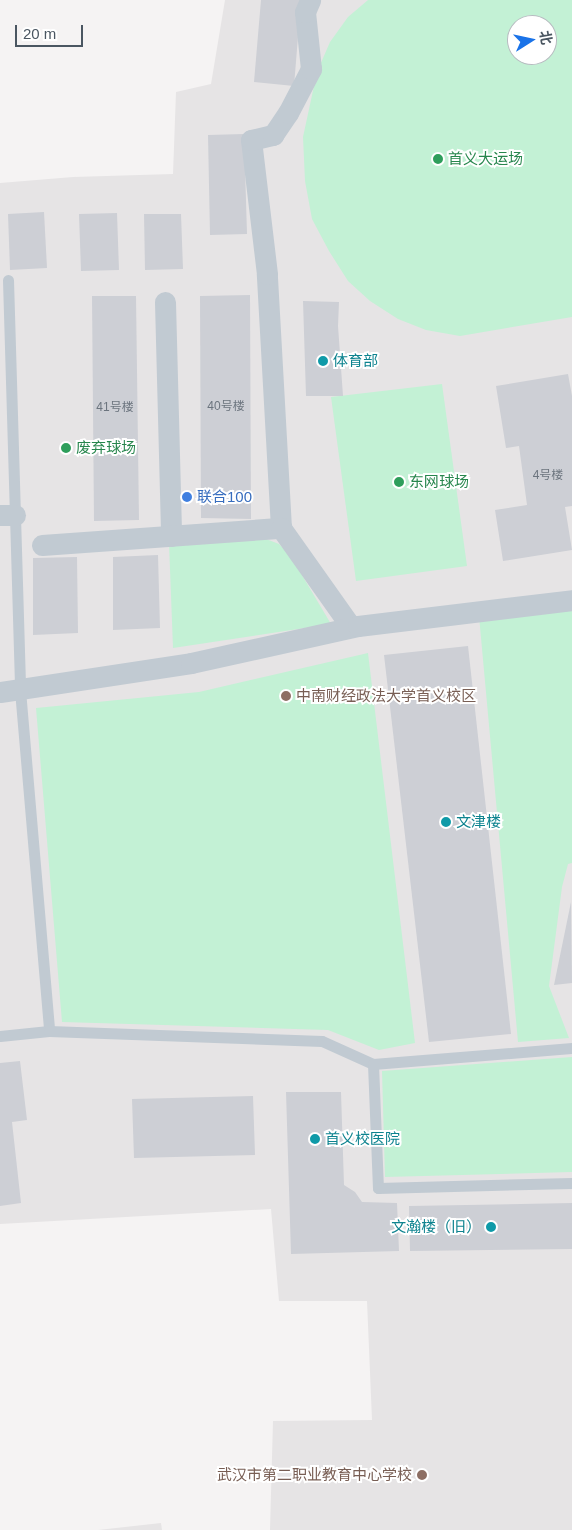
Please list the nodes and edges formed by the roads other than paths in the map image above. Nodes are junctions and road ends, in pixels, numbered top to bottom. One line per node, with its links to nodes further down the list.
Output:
1 (310, 0): 5 (street)
2 (8, 280): 4 (lane)
3 (165, 302): 6 (street)
4 (8, 515): 10 (lane)
5 (281, 528): 6 (street); 9 (street)
6 (171, 536): 7 (street)
7 (42, 545)
8 (572, 600): 9 (street)
9 (351, 627): 10 (street)
10 (10, 691): 11 (lane)
11 (48, 1031): 12 (lane); 14 (lane)
12 (0, 1036)
13 (572, 1048): 14 (lane)
14 (373, 1064): 15 (lane)
15 (572, 1183)

